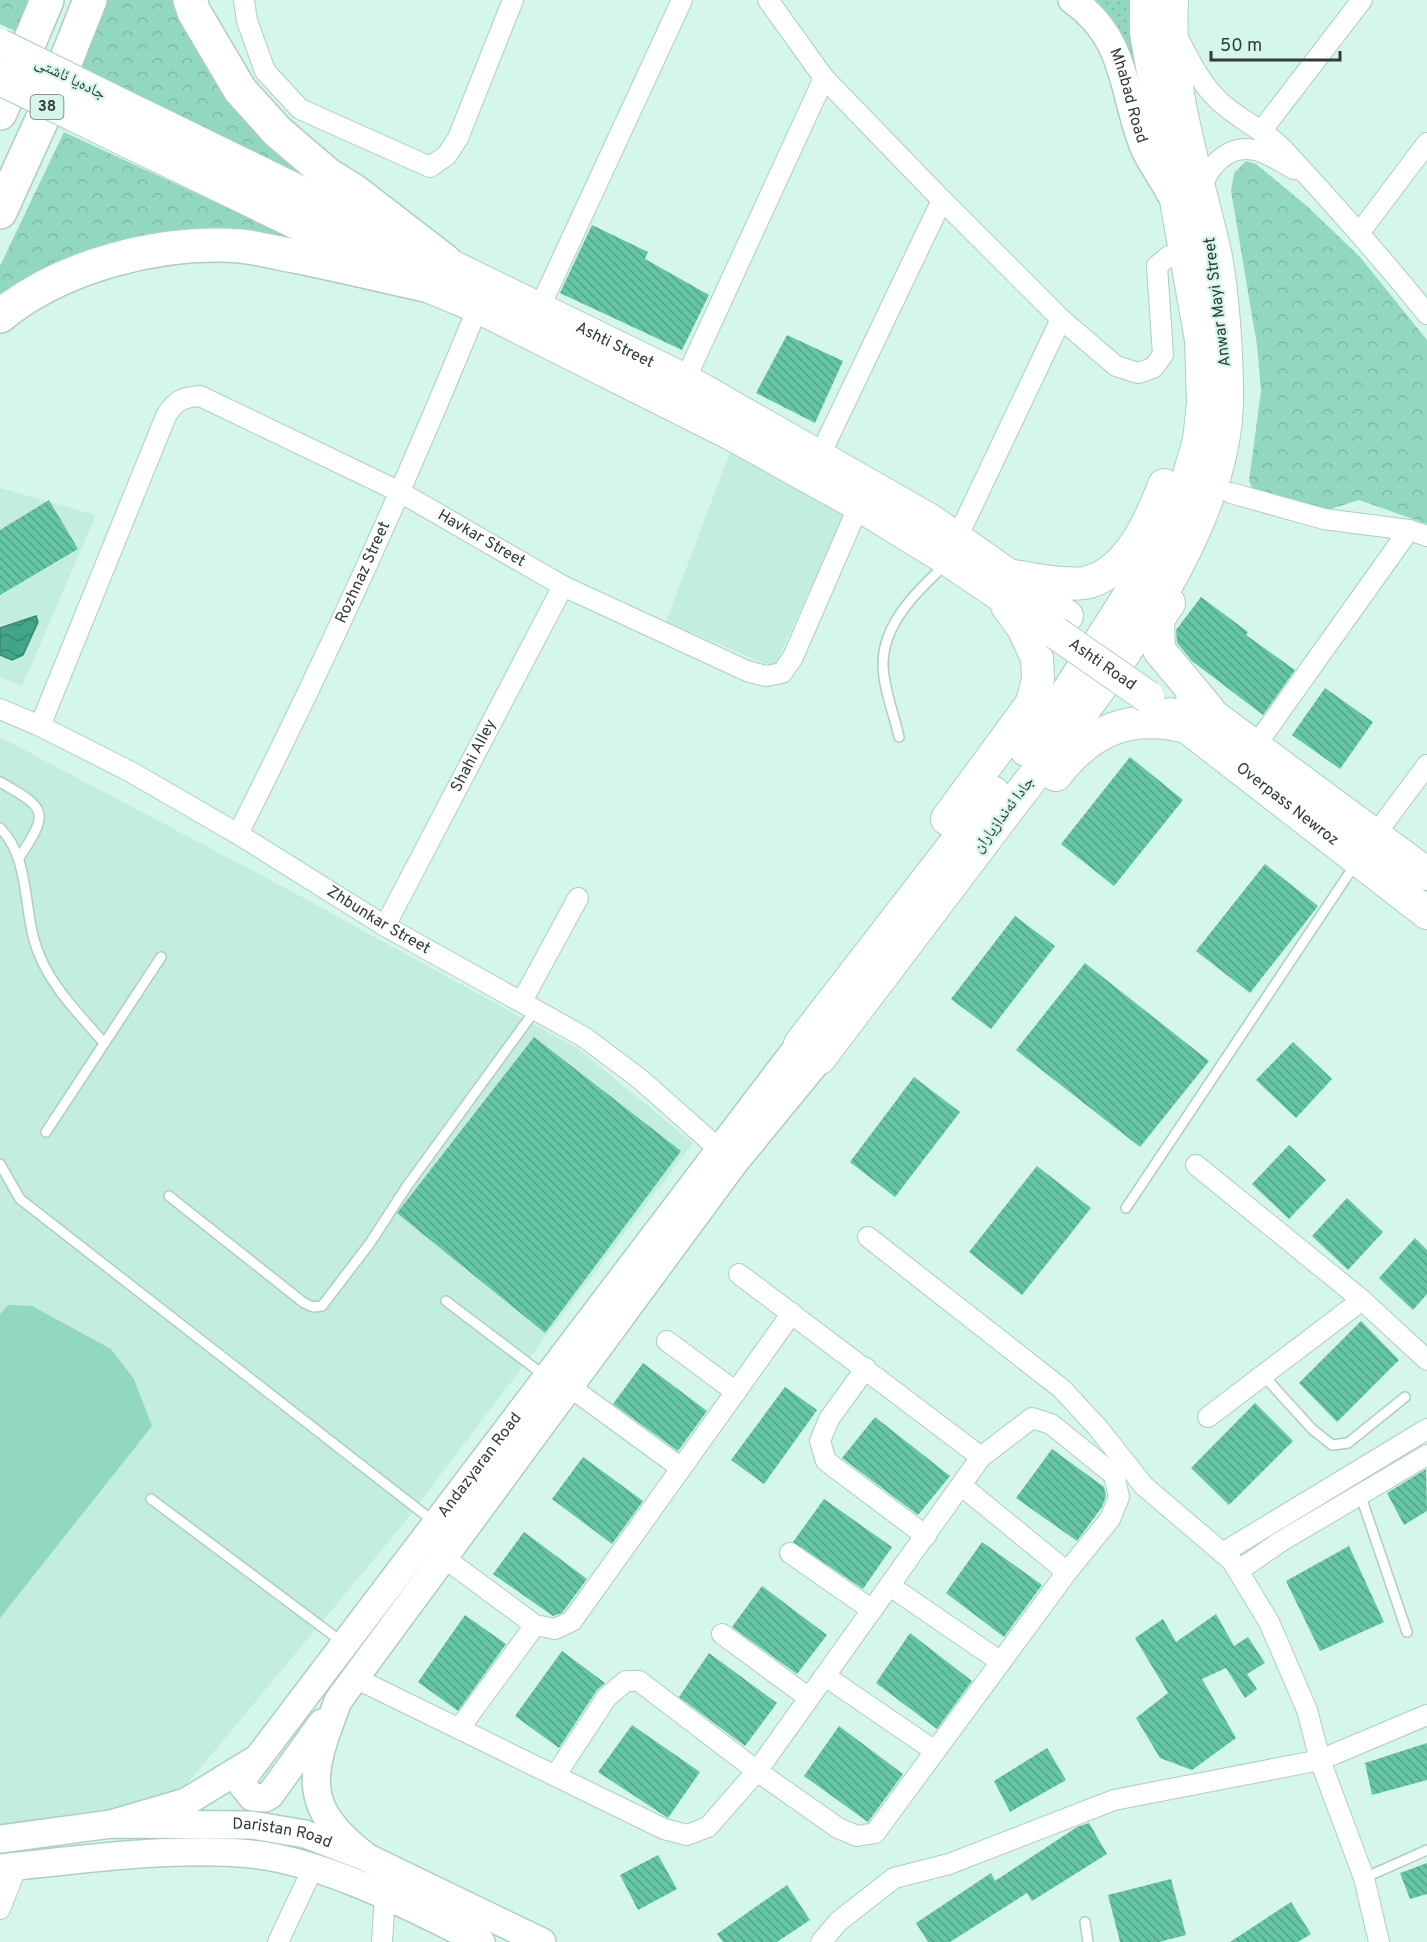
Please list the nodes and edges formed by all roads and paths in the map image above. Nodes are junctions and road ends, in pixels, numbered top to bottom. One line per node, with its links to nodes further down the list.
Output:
1 (47, 0): 15 (highway, 38)
2 (90, 0): 22 (highway, 38)
3 (190, 0): 26 (highway)
4 (244, 0): 5 (street)
5 (513, 0)
6 (682, 0): 28 (street)
7 (768, 0): 13 (street)
8 (1072, 0): 21 (main road, Mhabad Road)
9 (1146, 0): 21 (main road, Anwar Mayi Street)
10 (1362, 0): 17 (street)
11 (1171, 12): 17 (street); 21 (main road, Anwar Mayi Street)
12 (0, 45): 16 (main road, جادەیا ئاشتی, bridge)
13 (824, 78): 20 (street); 32 (street)
14 (0, 79): 16 (main road, جادەیا ئاشتی, bridge)
15 (0, 113)
16 (134, 127): 26 (main road, Ashti Street)
17 (1262, 130): 19 (street)
18 (1427, 143): 23 (street)
19 (1304, 175): 21 (street); 23 (street)
20 (942, 200): 31 (street); 33 (street)
21 (1185, 206): 24 (main road); 25 (main road, Anwar Mayi Street); 39 (main road, Anwar Mayi Street)
22 (0, 212)
23 (1360, 232): 29 (street)
24 (1169, 256): 31 (street); 40 (main road)
25 (1215, 256): 35 (main road); 39 (main road, Anwar Mayi Street)
26 (435, 273): 27 (main road, Ashti Street); 28 (main road, Ashti Street); 30 (highway)
27 (478, 307): 34 (street, Rozhnaz Street); 36 (main road, Ashti Street)
28 (539, 309): 32 (main road, Ashti Street)
29 (1427, 314)
30 (0, 316)
31 (1061, 319): 38 (street)
32 (685, 380): 33 (main road, Ashti Street)
33 (820, 455): 38 (main road, Ashti Street)
34 (400, 492): 41 (street, Havkar Street); 46 (street, Havkar Street); 52 (street, Rozhnaz Street)
35 (1231, 493): 37 (street); 45 (main road)
36 (859, 505): 38 (main road, Ashti Street); 41 (street, Havkar Street)
37 (1418, 533): 48 (street)
38 (954, 549): 40 (main road, Ashti Street); 47 (lane)
39 (1167, 559): 62 (main road, جادا ئەندازیاران)
40 (1004, 584): 42 (main road, Ashti Street); 62 (main road)
41 (563, 586): 58 (street, Shahi Alley)
42 (1061, 624): 43 (main road, Ashti Road)
43 (1154, 688): 45 (main road, Overpass Newroz)
44 (0, 709): 46 (street, Zhbunkar Street)
45 (1198, 719): 48 (main road, Overpass Newroz); 53 (main road, Overpass Newroz); 62 (main road)
46 (40, 726): 52 (street, Zhbunkar Street)
47 (899, 737)
48 (1256, 745): 53 (main road, Overpass Newroz)
49 (1427, 765): 53 (street)
50 (0, 782): 54 (lane)
51 (0, 828): 54 (lane)
52 (238, 834): 58 (street, Zhbunkar Street)
53 (1367, 846): 55 (main road, Overpass Newroz); 57 (main road, Overpass Newroz); 68 (lane)
54 (19, 858): 61 (lane)
55 (1427, 874)
56 (578, 898): 60 (street)
57 (1427, 913)
58 (386, 926): 60 (street, Zhbunkar Street)
59 (160, 957): 61 (lane)
60 (529, 1005): 64 (street, Zhbunkar Street); 67 (lane)
61 (104, 1043): 63 (lane)
62 (810, 1051): 64 (main road, Andazyaran Road)
63 (46, 1132)
64 (727, 1157): 78 (main road, Andazyaran Road)
65 (0, 1164): 89 (lane)
66 (1196, 1165): 71 (street)
67 (169, 1196)
68 (1126, 1208)
69 (868, 1237): 93 (street)
70 (739, 1274): 73 (street)
71 (1362, 1300): 75 (street); 77 (street)
72 (446, 1301): 78 (lane)
73 (792, 1313): 76 (street); 79 (street)
74 (667, 1341): 79 (street)
75 (1427, 1360)
76 (866, 1368): 84 (street); 91 (street)
77 (1263, 1375): 80 (lane); 81 (street)
78 (558, 1382): 85 (street); 89 (main road, Andazyaran Road); 95 (main road, Andazyaran Road)
79 (736, 1392): 85 (street)
80 (1405, 1397)
81 (1208, 1417)
82 (1427, 1429): 90 (street)
83 (1427, 1456): 87 (street)
84 (981, 1457): 86 (street); 97 (street)
85 (681, 1468): 100 (street)
86 (962, 1486): 91 (street); 97 (street)
87 (1360, 1494): 92 (street); 101 (lane)
88 (150, 1499): 103 (lane)
89 (435, 1523): 103 (main road, Andazyaran Road)
90 (1269, 1524): 92 (street); 93 (street)
91 (926, 1536): 98 (street)
92 (1280, 1542): 96 (street)
93 (1224, 1552): 96 (street)
94 (790, 1553): 99 (street)
95 (443, 1557): 100 (street); 106 (main road, Andazyaran Road)
96 (1238, 1571): 113 (street)
97 (1066, 1572): 104 (street)
98 (890, 1586): 99 (street); 104 (street)
99 (873, 1610): 105 (street)
100 (535, 1625): 110 (street)
101 (1407, 1632)
102 (722, 1634): 107 (street)
103 (344, 1644): 112 (main road, Andazyaran Road)
104 (1000, 1662): 111 (street)
105 (825, 1676): 107 (street); 111 (street)
106 (355, 1678): 108 (main road, Andazyaran Road); 110 (street)
107 (809, 1698): 114 (street)
108 (338, 1701): 112 (main road); 119 (main road, Andazyaran Road)
109 (1427, 1715): 113 (street)
110 (459, 1729): 115 (street)
111 (935, 1751): 114 (street)
112 (258, 1758): 116 (main road, Andazyaran Road)
113 (1320, 1760): 122 (street); 130 (street)
114 (757, 1772): 115 (street); 115 (street)
115 (555, 1776)
116 (111, 1824): 117 (main road, Daristan Road); 119 (main road, Daristan Road)
117 (0, 1839)
118 (1427, 1850): 122 (lane)
119 (368, 1858): 129 (main road, Daristan Road)
120 (8, 1867): 121 (main road, Daristan Road); 124 (street)
121 (313, 1868): 123 (main road, Daristan Road); 126 (street)
122 (1364, 1878): 132 (street)
123 (385, 1896): 127 (street); 128 (main road, Daristan Road)
124 (0, 1909)
125 (1085, 1922): 131 (lane)
126 (278, 1942)
127 (382, 1942)
128 (479, 1942)
129 (542, 1942)
130 (821, 1942)
131 (1088, 1942)
132 (1379, 1942)

